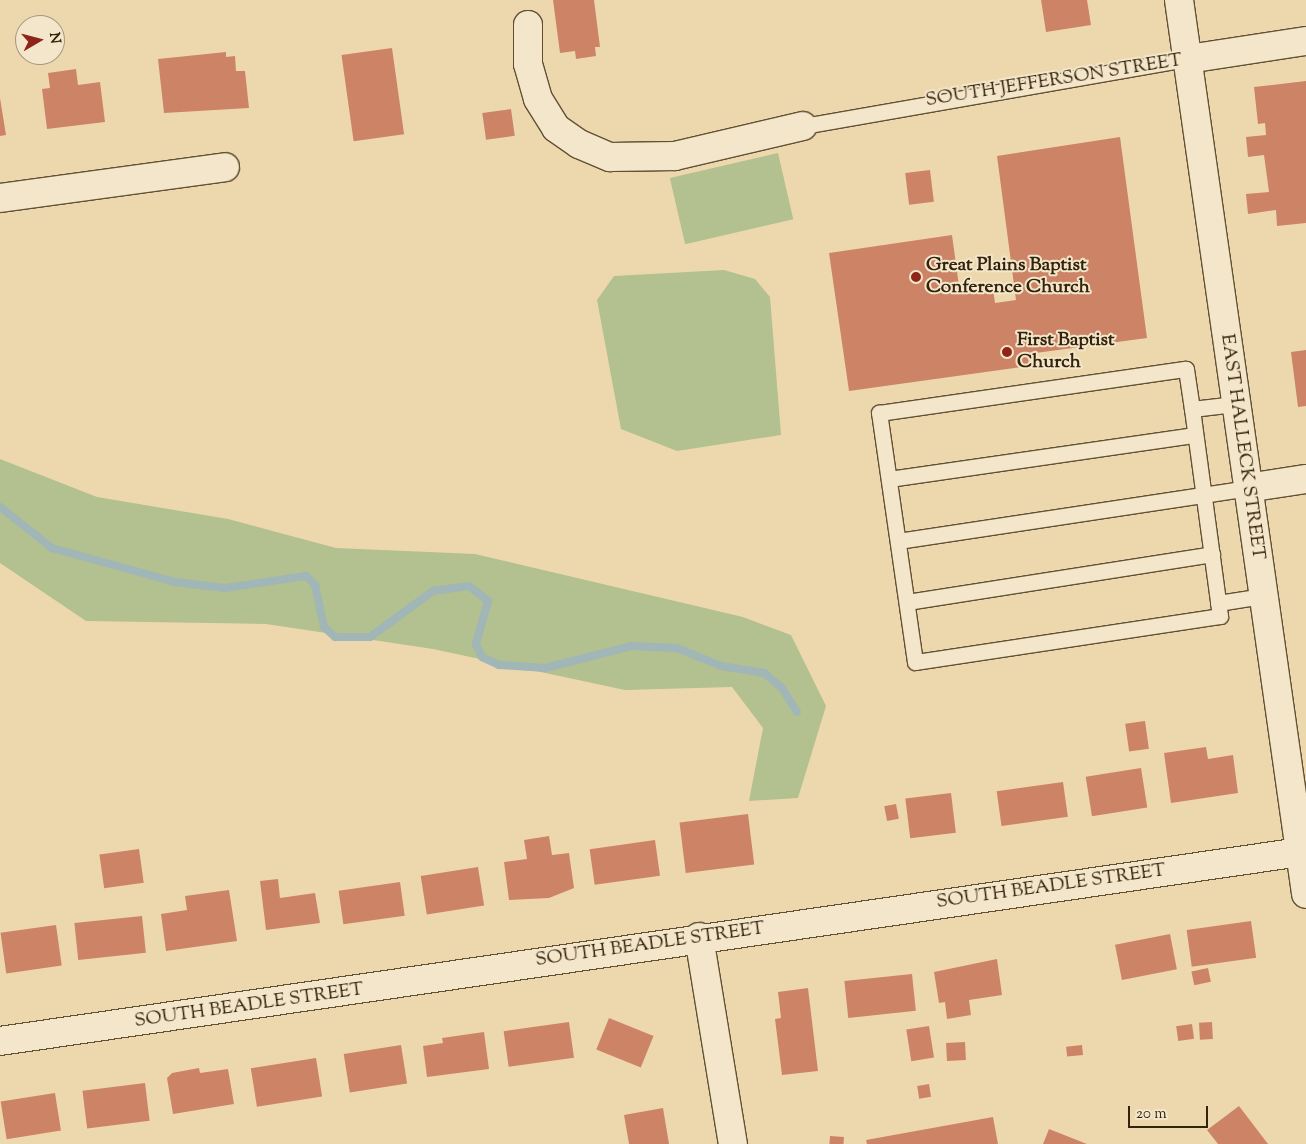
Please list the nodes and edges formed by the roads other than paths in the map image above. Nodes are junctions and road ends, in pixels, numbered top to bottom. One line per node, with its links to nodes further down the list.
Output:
1 (1179, 0): 4 (street, EAST HALLECK STREET)
2 (528, 25): 5 (street)
3 (1306, 41): 4 (street, SOUTH JEFFERSON STREET)
4 (1188, 60): 5 (lane, SOUTH JEFFERSON STREET); 8 (street, EAST HALLECK STREET)
5 (803, 126)
6 (225, 167): 7 (street)
7 (0, 198)
8 (1235, 404): 9 (lane); 13 (street, EAST HALLECK STREET)
9 (1192, 409): 10 (lane); 12 (lane)
10 (1196, 435): 12 (lane); 14 (lane)
11 (1306, 479): 13 (street)
12 (889, 480): 15 (lane)
13 (1248, 488): 14 (lane); 17 (street, EAST HALLECK STREET)
14 (1204, 494): 15 (lane); 16 (lane)
15 (898, 541): 18 (lane)
16 (1212, 554): 18 (lane); 19 (lane)
17 (1263, 596): 19 (lane); 20 (street, EAST HALLECK STREET)
18 (907, 602): 19 (lane)
19 (1219, 610)
20 (1303, 851): 21 (street, EAST HALLECK STREET); 22 (street, SOUTH BEADLE STREET)
21 (1306, 894)
22 (699, 937): 23 (street, SOUTH BEADLE STREET); 24 (street)
23 (0, 1041)
24 (733, 1144)

